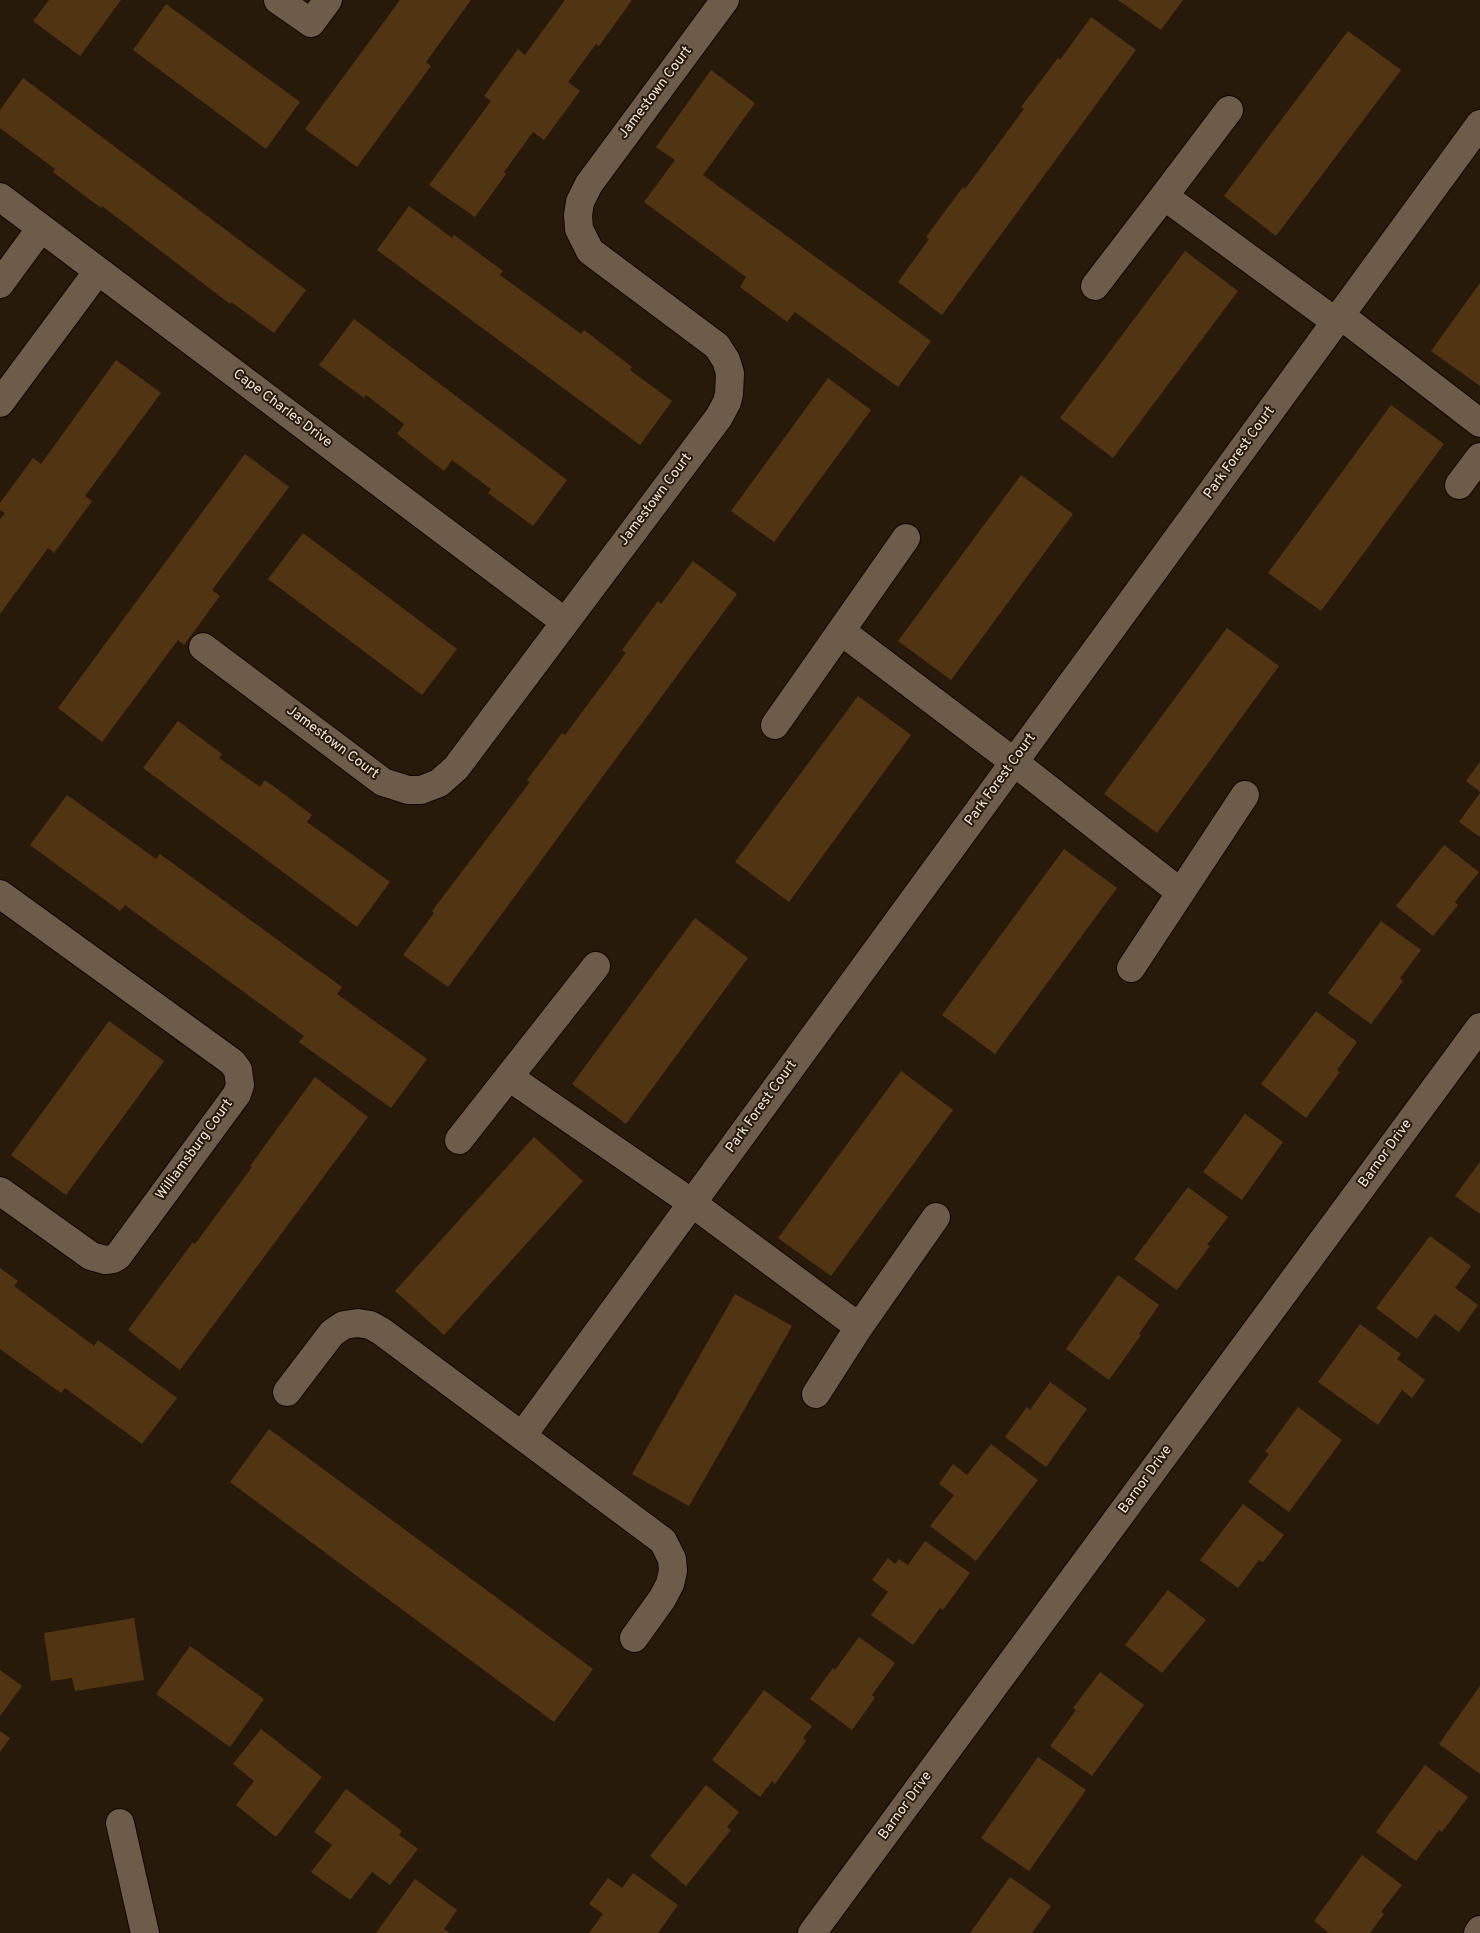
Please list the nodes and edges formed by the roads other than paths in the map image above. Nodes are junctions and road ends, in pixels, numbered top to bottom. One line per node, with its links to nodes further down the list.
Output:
1 (278, 0): 2 (street)
2 (328, 0)
3 (725, 0): 18 (street, Jamestown Court)
4 (1229, 110): 6 (street)
5 (1480, 124): 12 (street, Park Forest Court)
6 (1164, 196): 11 (street); 12 (street)
7 (0, 197): 8 (street, Cape Charles Drive)
8 (41, 228): 9 (street, Cape Charles Drive); 10 (street)
9 (98, 271): 13 (street); 18 (street, Cape Charles Drive)
10 (0, 284)
11 (1096, 286)
12 (1338, 318): 14 (street); 22 (street, Park Forest Court)
13 (0, 403)
14 (1480, 423)
15 (1480, 457): 16 (street)
16 (1460, 485)
17 (906, 538): 19 (street)
18 (565, 622): 20 (street, Jamestown Court)
19 (841, 631): 21 (street); 22 (street)
20 (204, 647)
21 (775, 725)
22 (1014, 762): 24 (street); 32 (street, Park Forest Court)
23 (1245, 795): 24 (street)
24 (1180, 892): 27 (street)
25 (0, 894): 31 (street, Williamsburg Court)
26 (596, 966): 29 (street)
27 (1131, 968)
28 (1478, 1033): 41 (street, Barnor Drive)
29 (509, 1077): 30 (street); 32 (street)
30 (459, 1140)
31 (0, 1190)
32 (692, 1203): 34 (street); 37 (street, Park Forest Court)
33 (936, 1217): 34 (street)
34 (859, 1327): 36 (street)
35 (287, 1392): 37 (street)
36 (816, 1394)
37 (522, 1436): 38 (street)
38 (634, 1638)
39 (120, 1823): 40 (street)
40 (144, 1933)
41 (812, 1933)

